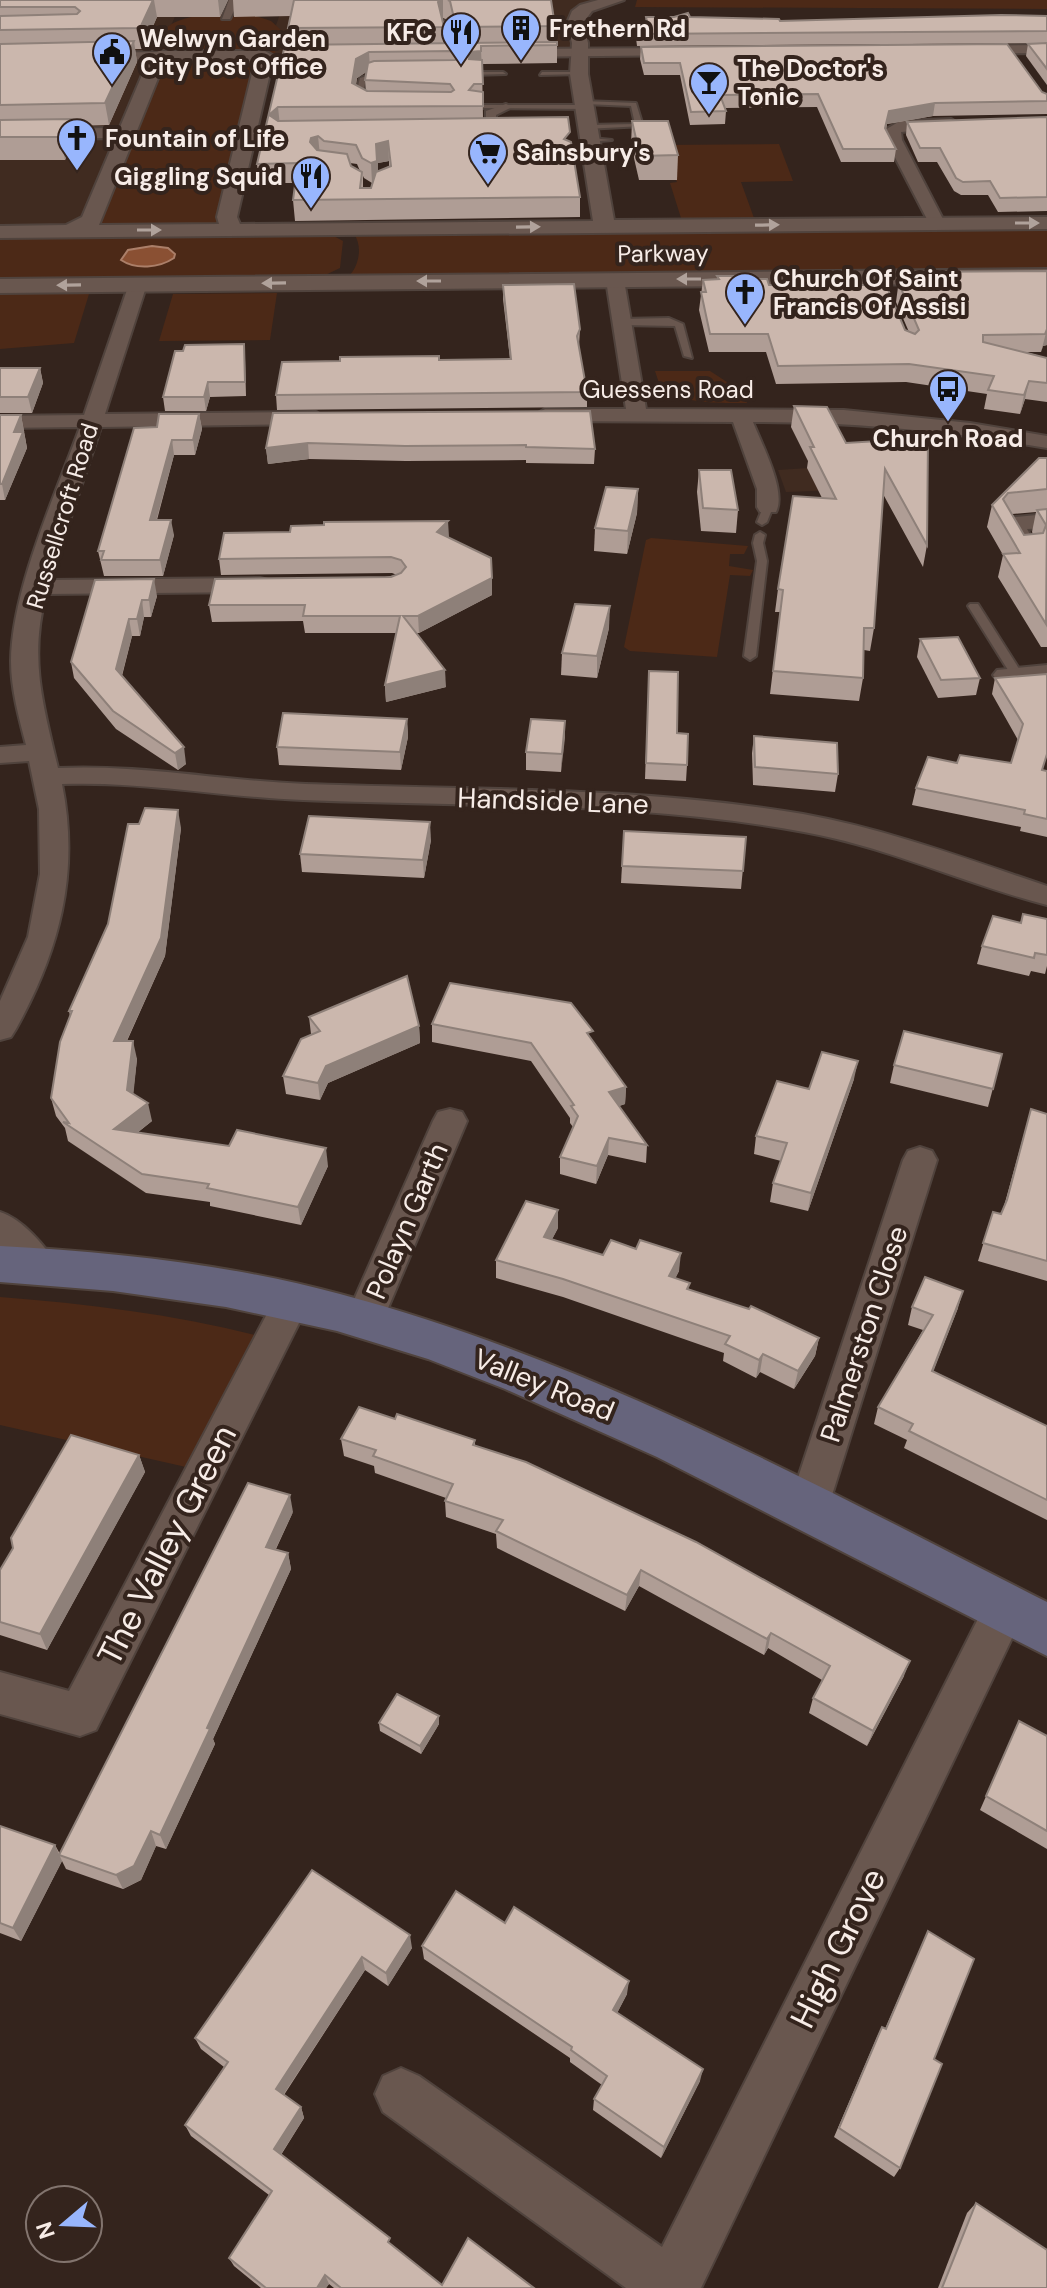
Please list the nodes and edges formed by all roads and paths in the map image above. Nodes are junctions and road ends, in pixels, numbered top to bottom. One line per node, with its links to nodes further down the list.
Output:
1 (234, 0): 4 (street)
2 (591, 0): 3 (lane)
3 (612, 1): 13 (street)
4 (226, 17)
5 (445, 22): 11 (lane)
6 (1047, 49): 8 (street)
7 (947, 50): 8 (street)
8 (1010, 50): 16 (street)
9 (710, 52): 13 (street)
10 (431, 53): 11 (street)
11 (458, 53)
12 (492, 53): 13 (street)
13 (579, 53): 24 (street)
14 (159, 56): 15 (street); 30 (street); 35 (street)
15 (0, 58)
16 (1020, 64)
17 (388, 73): 21 (lane)
18 (473, 74): 19 (lane)
19 (503, 74)
20 (542, 74): 24 (lane)
21 (376, 106)
22 (474, 107): 23 (lane)
23 (506, 107): 24 (lane); 27 (street)
24 (590, 118): 24 (lane); 31 (lane); 34 (street)
25 (973, 124): 32 (street)
26 (451, 131): 27 (street)
27 (492, 131): 28 (street)
28 (507, 131)
29 (2, 137): 30 (street)
30 (124, 138): 37 (street)
31 (570, 153)
32 (937, 223): 33 (street, Parkway, one-way to 33); 34 (street, Parkway, one-way to 32)
33 (1047, 223)
34 (605, 227): 36 (street, Parkway, one-way to 34)
35 (232, 229): 36 (street, Parkway); 37 (street, Parkway, one-way to 35)
36 (338, 229): 41 (street)
37 (71, 231): 38 (street, Parkway)
38 (0, 232)
39 (1047, 276): 40 (street, Parkway, one-way to 40)
40 (615, 280): 41 (street, Parkway, one-way to 41); 44 (street)
41 (327, 282): 42 (street, Parkway, one-way to 42)
42 (138, 284): 43 (street, Parkway, one-way to 43); 50 (street, Russellcroft Road)
43 (0, 286)
44 (622, 322): 45 (lane); 46 (street)
45 (689, 356)
46 (637, 414): 47 (street, Guessens Road); 48 (street, Guessens Road)
47 (740, 414): 52 (street, Guessens Road); 53 (street)
48 (527, 416)
49 (339, 418): 50 (street)
50 (91, 421): 51 (street); 57 (street, Russellcroft Road)
51 (0, 422)
52 (1047, 442)
53 (763, 521): 59 (lane)
54 (1047, 521): 55 (street)
55 (1027, 549)
56 (284, 585): 57 (street)
57 (36, 587): 63 (street, Russellcroft Road)
58 (974, 606): 61 (lane)
59 (750, 656)
60 (1047, 673): 61 (street)
61 (1011, 675)
62 (0, 755): 63 (street, Handside Lane)
63 (44, 765): 64 (street, Handside Lane); 65 (street, Russellcroft Road)
64 (1047, 896)
65 (0, 1029)
66 (450, 1121): 71 (street, Polayn Garth)
67 (920, 1160): 72 (street, Palmerston Close)
68 (0, 1226): 69 (street)
69 (20, 1265): 70 (main road, Valley Road)
70 (292, 1301): 71 (main road, Valley Road); 74 (street, The Valley Green)
71 (364, 1320): 72 (main road, Valley Road)
72 (808, 1508): 73 (main road, Valley Road)
73 (1026, 1619): 76 (street, High Grove)
74 (0, 1693)
75 (401, 2094): 76 (street, High Grove)
76 (672, 2288)

